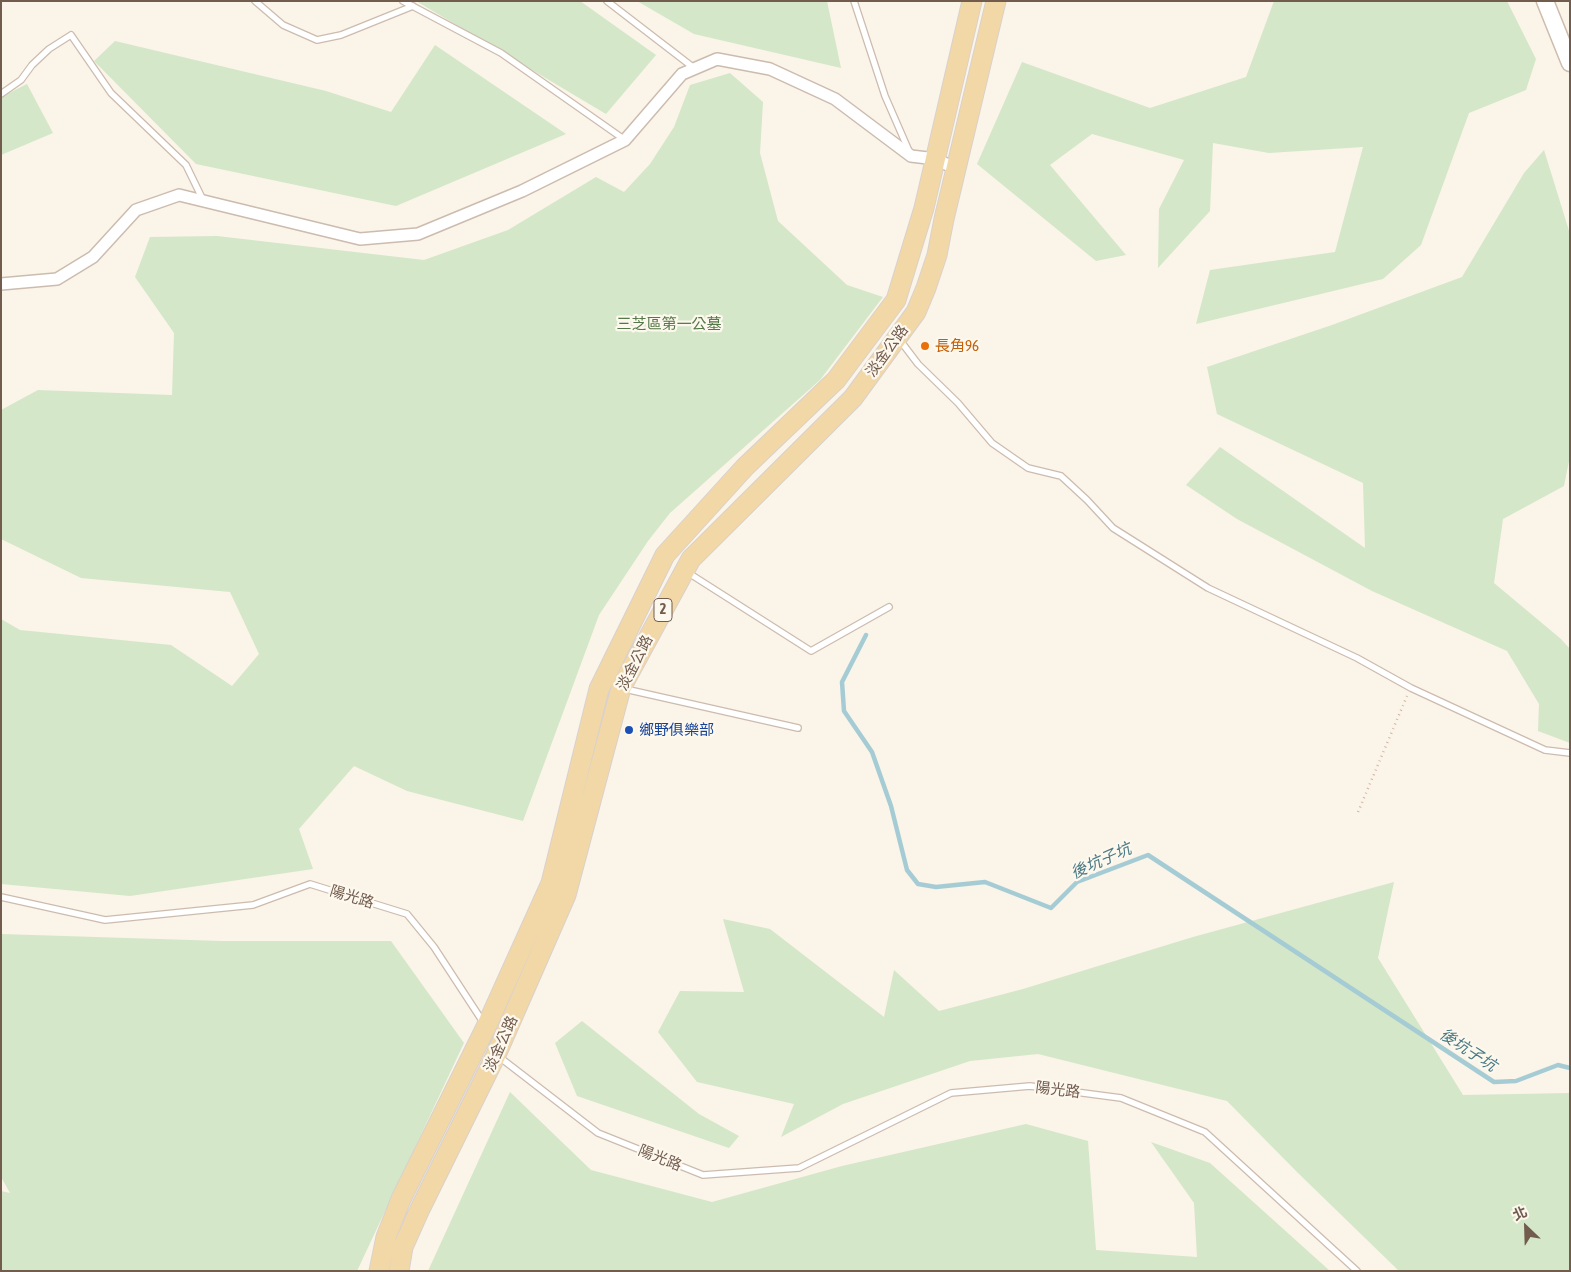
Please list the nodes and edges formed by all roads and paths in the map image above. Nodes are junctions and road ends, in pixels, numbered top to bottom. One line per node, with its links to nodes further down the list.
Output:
1 (255, 1): 8 (lane)
2 (402, 1): 8 (lane)
3 (607, 1): 10 (lane)
4 (854, 1): 13 (lane)
5 (972, 1): 14 (main road, 淡金公路 / 2)
6 (996, 1): 15 (main road, 淡金公路 / 2)
7 (1545, 1): 9 (street)
8 (413, 6): 12 (lane)
9 (1570, 63)
10 (694, 68): 12 (street); 13 (street)
11 (1, 94): 16 (lane)
12 (625, 140): 16 (street)
13 (911, 156): 14 (street)
14 (936, 159): 15 (street); 19 (main road, 淡金公路 / 2)
15 (956, 170): 18 (main road, 淡金公路 / 2)
16 (204, 202): 17 (street)
17 (1, 284)
18 (897, 336): 20 (main road, 淡金公路 / 2); 24 (lane)
19 (719, 496): 20 (main road); 29 (main road, 淡金公路 / 2)
20 (737, 514): 21 (main road, 淡金公路 / 2)
21 (685, 571): 22 (lane); 23 (main road, 淡金公路 / 2)
22 (889, 607)
23 (621, 688): 25 (lane); 30 (main road, 淡金公路 / 2)
24 (1411, 688): 26 (lane); 27 (path)
25 (798, 728)
26 (1570, 753)
27 (1358, 812)
28 (1, 896): 29 (lane, 陽光路)
29 (488, 1031): 31 (main road, 淡金公路 / 2)
30 (495, 1050): 32 (main road, 淡金公路 / 2); 33 (lane, 陽光路)
31 (379, 1271)
32 (398, 1271)
33 (1357, 1271)

